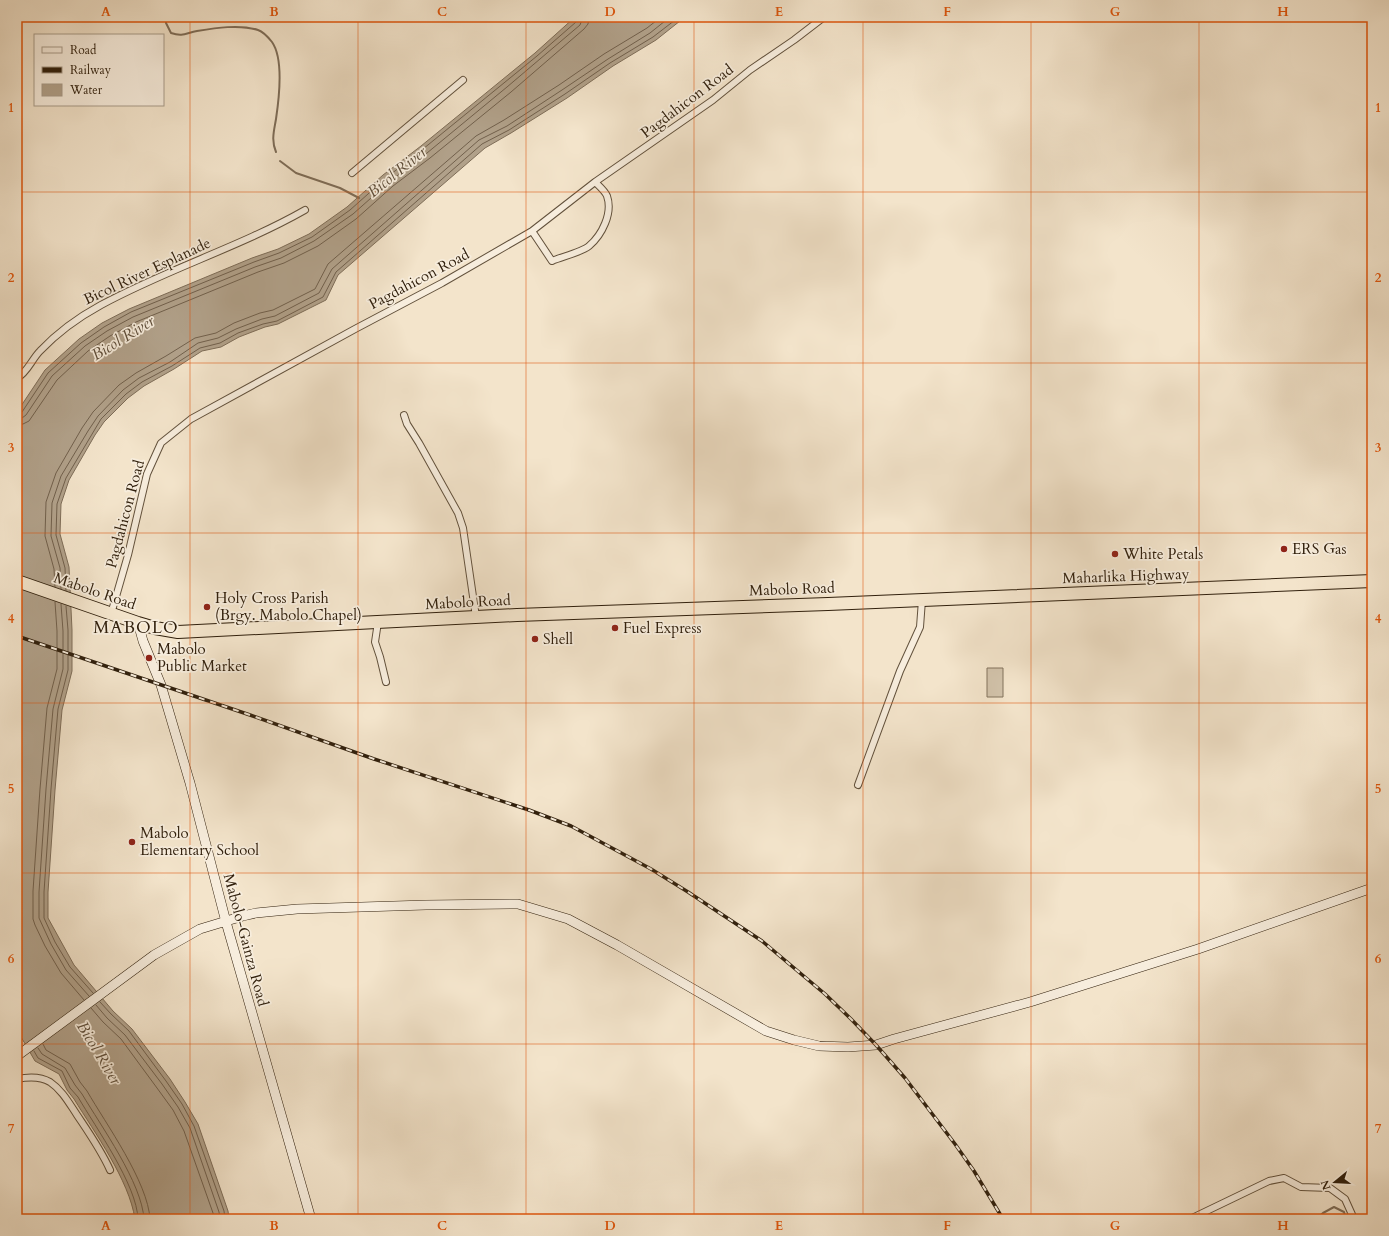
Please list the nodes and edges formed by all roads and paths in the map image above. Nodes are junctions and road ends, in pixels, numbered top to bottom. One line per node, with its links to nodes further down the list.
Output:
1 (824, 17): 4 (street, Pagdahicon Road)
2 (463, 80): 3 (street)
3 (352, 173)
4 (595, 182): 6 (street, Pagdahicon Road); 6 (street)
5 (305, 210): 7 (street, Bicol River Esplanade)
6 (532, 231): 12 (street, Pagdahicon Road)
7 (17, 378)
8 (404, 415): 13 (street)
9 (17, 581): 12 (highway, Mabolo Road)
10 (1372, 582): 11 (highway, Maharlika Highway)
11 (926, 600): 13 (highway, Mabolo Road); 17 (street)
12 (111, 614): 15 (highway, Mabolo Road)
13 (476, 617): 14 (highway, Mabolo Road)
14 (378, 622): 15 (highway, Mabolo Road); 16 (street)
15 (138, 623): 19 (main road, Mabolo-Gainza Road)
16 (386, 682)
17 (858, 785)
18 (1372, 888): 19 (main road)
19 (226, 922): 20 (main road); 23 (main road, Mabolo-Gainza Road)
20 (18, 1056)
21 (17, 1079): 22 (street)
22 (110, 1170)
23 (310, 1219)
24 (1190, 1219): 25 (street)
25 (1354, 1219)

